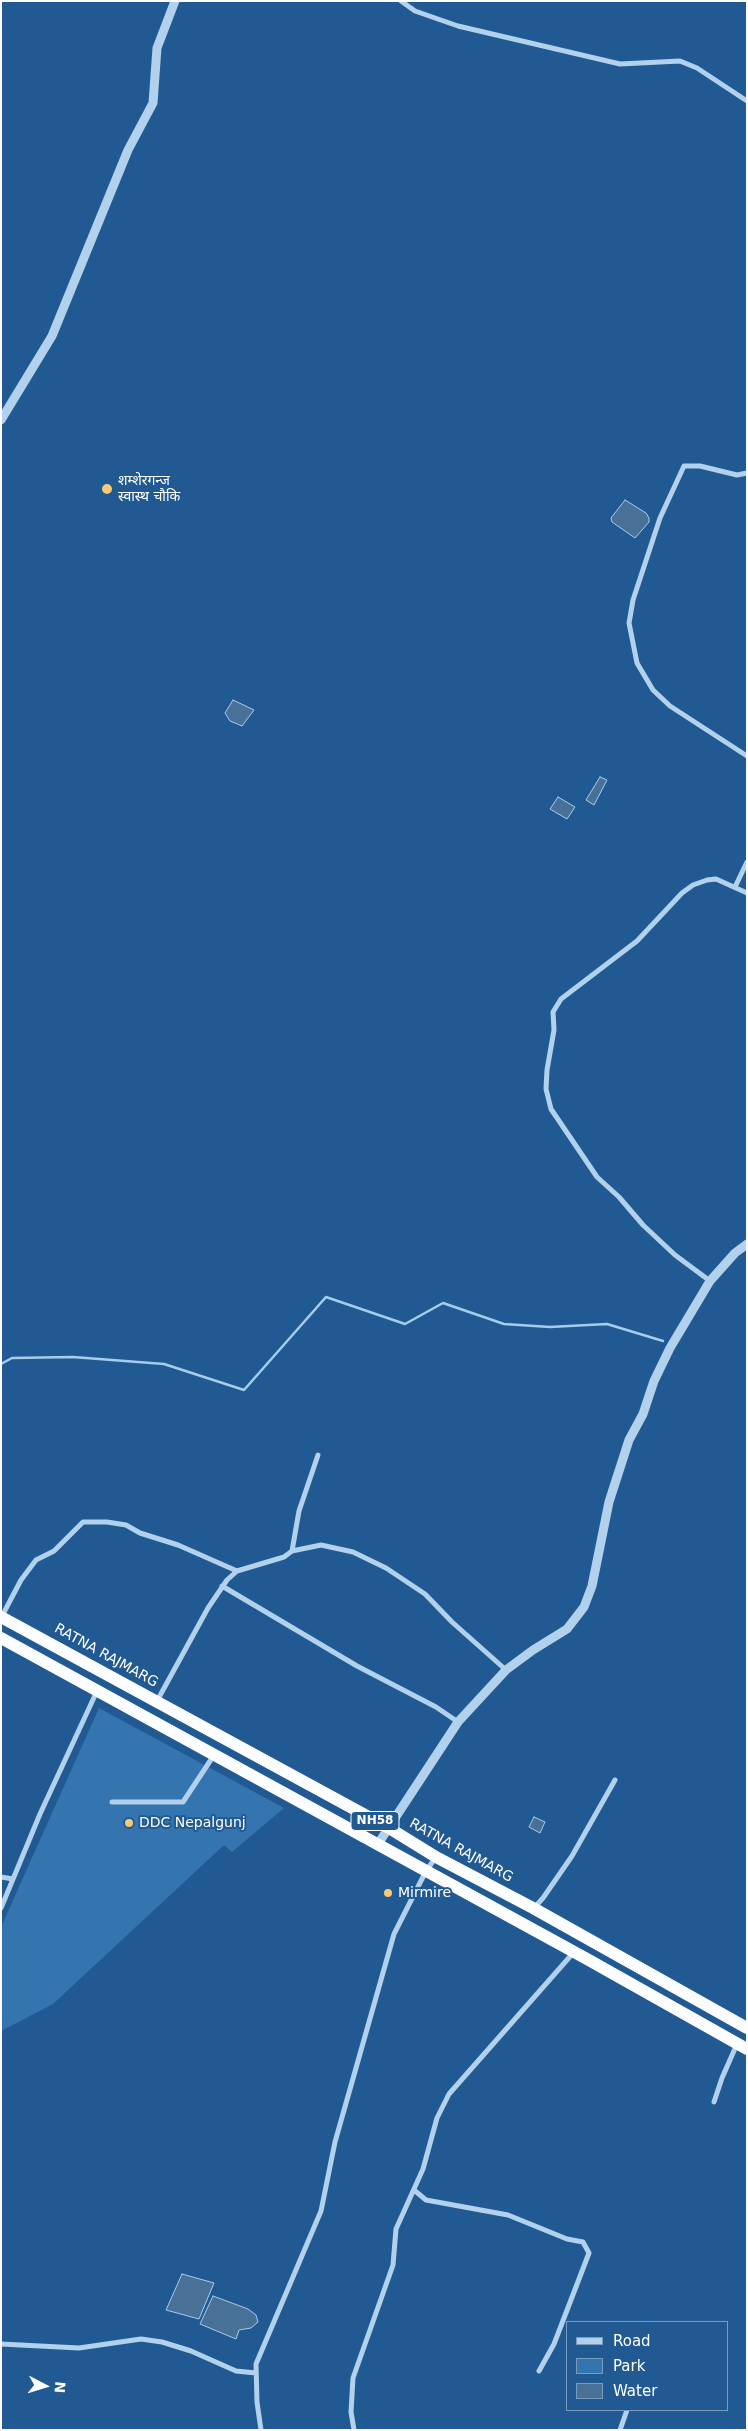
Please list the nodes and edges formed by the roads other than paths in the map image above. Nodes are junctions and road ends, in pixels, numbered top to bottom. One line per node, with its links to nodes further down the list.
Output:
1 (175, 1): 4 (street)
2 (401, 1): 3 (street)
3 (747, 101)
4 (1, 420)
5 (747, 473): 6 (street)
6 (747, 756)
7 (747, 862): 8 (street)
8 (735, 887): 9 (street); 11 (street)
9 (747, 893)
10 (747, 1244): 11 (street)
11 (710, 1281): 18 (street)
12 (318, 1455): 13 (street)
13 (292, 1552): 14 (street); 18 (street)
14 (237, 1571): 15 (street); 16 (street)
15 (222, 1586): 20 (street); 21 (street)
16 (2, 1617): 20 (highway, RATNA RAJMARG / NH58)
17 (1, 1638): 19 (highway, NH58)
18 (506, 1670): 21 (street)
19 (97, 1691): 22 (highway, NH58); 30 (street)
20 (156, 1702): 25 (highway, RATNA RAJMARG / NH58)
21 (458, 1722): 25 (street)
22 (214, 1755): 24 (street); 26 (highway, NH58)
23 (615, 1780): 32 (street)
24 (112, 1802)
25 (389, 1828): 26 (street); 27 (highway, RATNA RAJMARG / NH58)
26 (378, 1844): 28 (highway, NH58)
27 (436, 1856): 28 (street); 32 (highway, RATNA RAJMARG / NH58)
28 (426, 1871): 33 (highway, NH58); 40 (street)
29 (1, 1877): 30 (street)
30 (13, 1878): 31 (street)
31 (1, 1908)
32 (534, 1908): 34 (highway, RATNA RAJMARG / NH58)
33 (574, 1952): 35 (highway, NH58); 37 (street)
34 (747, 2028)
35 (742, 2046): 36 (street)
36 (714, 2102)
37 (414, 2190): 39 (street); 43 (street)
38 (1, 2344): 40 (street)
39 (539, 2371)
40 (256, 2373): 42 (street)
41 (627, 2411): 44 (street)
42 (261, 2430)
43 (354, 2430)
44 (620, 2430)

